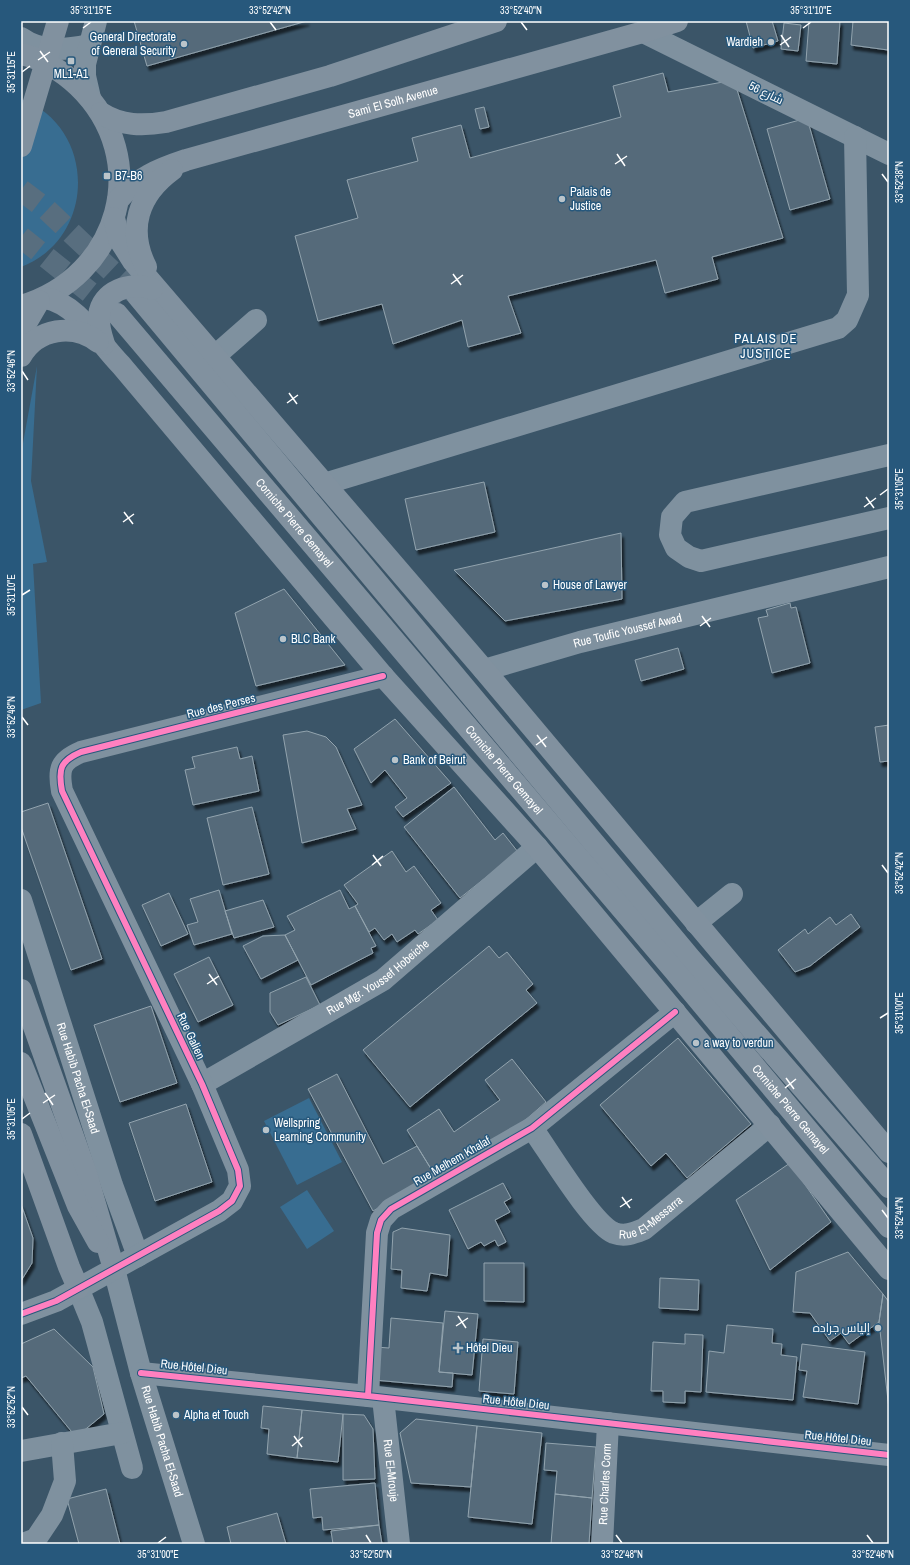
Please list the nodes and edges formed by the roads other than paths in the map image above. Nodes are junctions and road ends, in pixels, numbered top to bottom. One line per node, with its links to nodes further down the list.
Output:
1 (58, 21): 11 (highway, bridge)
2 (96, 21): 7 (street)
3 (496, 21): 9 (highway)
4 (677, 21): 5 (highway, Sami El Solh Avenue)
5 (643, 32): 10 (street, شارع 56); 13 (highway, Sami El Solh Avenue)
6 (21, 38): 7 (street)
7 (89, 45): 9 (street)
8 (21, 54): 9 (highway)
9 (96, 105): 14 (highway)
10 (855, 137): 12 (street, شارع 56); 25 (street)
11 (21, 146)
12 (889, 154)
13 (186, 160): 14 (highway, Sami El Solh Avenue); 16 (highway)
14 (116, 209): 16 (highway); 17 (highway)
15 (137, 295): 36 (highway, Corniche Pierre Gemayel)
16 (163, 296): 21 (highway); 23 (highway)
17 (35, 302): 20 (highway); 21 (highway)
18 (117, 314): 36 (highway, Corniche Pierre Gemayel)
19 (256, 320): 23 (street)
20 (21, 340)
21 (105, 349): 22 (highway); 29 (highway)
22 (21, 356)
23 (215, 356): 25 (highway)
24 (889, 455): 26 (street)
25 (324, 484): 28 (highway)
26 (889, 518)
27 (889, 567): 28 (street, Rue Toufic Youssef Awad)
28 (484, 670): 31 (highway)
29 (383, 676): 30 (street, Rue des Perses); 32 (highway)
30 (66, 760): 40 (street, Rue Galien)
31 (583, 786): 35 (highway); 36 (highway)
32 (537, 847): 36 (highway); 38 (highway); 40 (street, Rue Mgr. Youssef Hobeiche)
33 (732, 894): 35 (street)
34 (21, 900): 48 (street, Rue Habib Pacha El-Saad)
35 (696, 923): 41 (highway)
36 (681, 964): 41 (highway); 42 (highway); 46 (highway, Corniche Pierre Gemayel); 47 (highway, Corniche Pierre Gemayel)
37 (21, 990): 49 (highway)
38 (675, 1012): 42 (highway); 43 (street, Rue Melhem Khalaf)
39 (21, 1063): 49 (highway)
40 (202, 1084): 48 (street, Rue Galien)
41 (855, 1113): 45 (highway)
42 (770, 1125): 43 (street, Rue El-Messarra); 50 (highway)
43 (532, 1128): 56 (street, Rue Melhem Khalaf)
44 (21, 1134): 51 (highway)
45 (889, 1152)
46 (889, 1187)
47 (889, 1227)
48 (138, 1256): 49 (street, Rue Galien)
49 (114, 1269): 51 (street, Rue Galien); 55 (street, Rue Habib Pacha El-Saad)
50 (889, 1269)
51 (78, 1288): 52 (street, Rue Galien); 58 (street)
52 (56, 1300): 53 (street); 54 (street)
53 (21, 1314)
54 (21, 1324)
55 (141, 1373): 56 (street, Rue Hôtel Dieu); 64 (street, Rue Habib Pacha El-Saad)
56 (376, 1397): 57 (street, Rue Hôtel Dieu); 65 (street, Rue El-Mrouje)
57 (608, 1423): 61 (street, Rue Hôtel Dieu); 66 (street, Rue Charles Corm)
58 (122, 1433): 59 (street); 62 (street)
59 (62, 1443): 60 (street); 63 (street)
60 (21, 1451)
61 (889, 1455)
62 (132, 1468)
63 (23, 1544)
64 (194, 1544)
65 (399, 1544)
66 (602, 1544)

